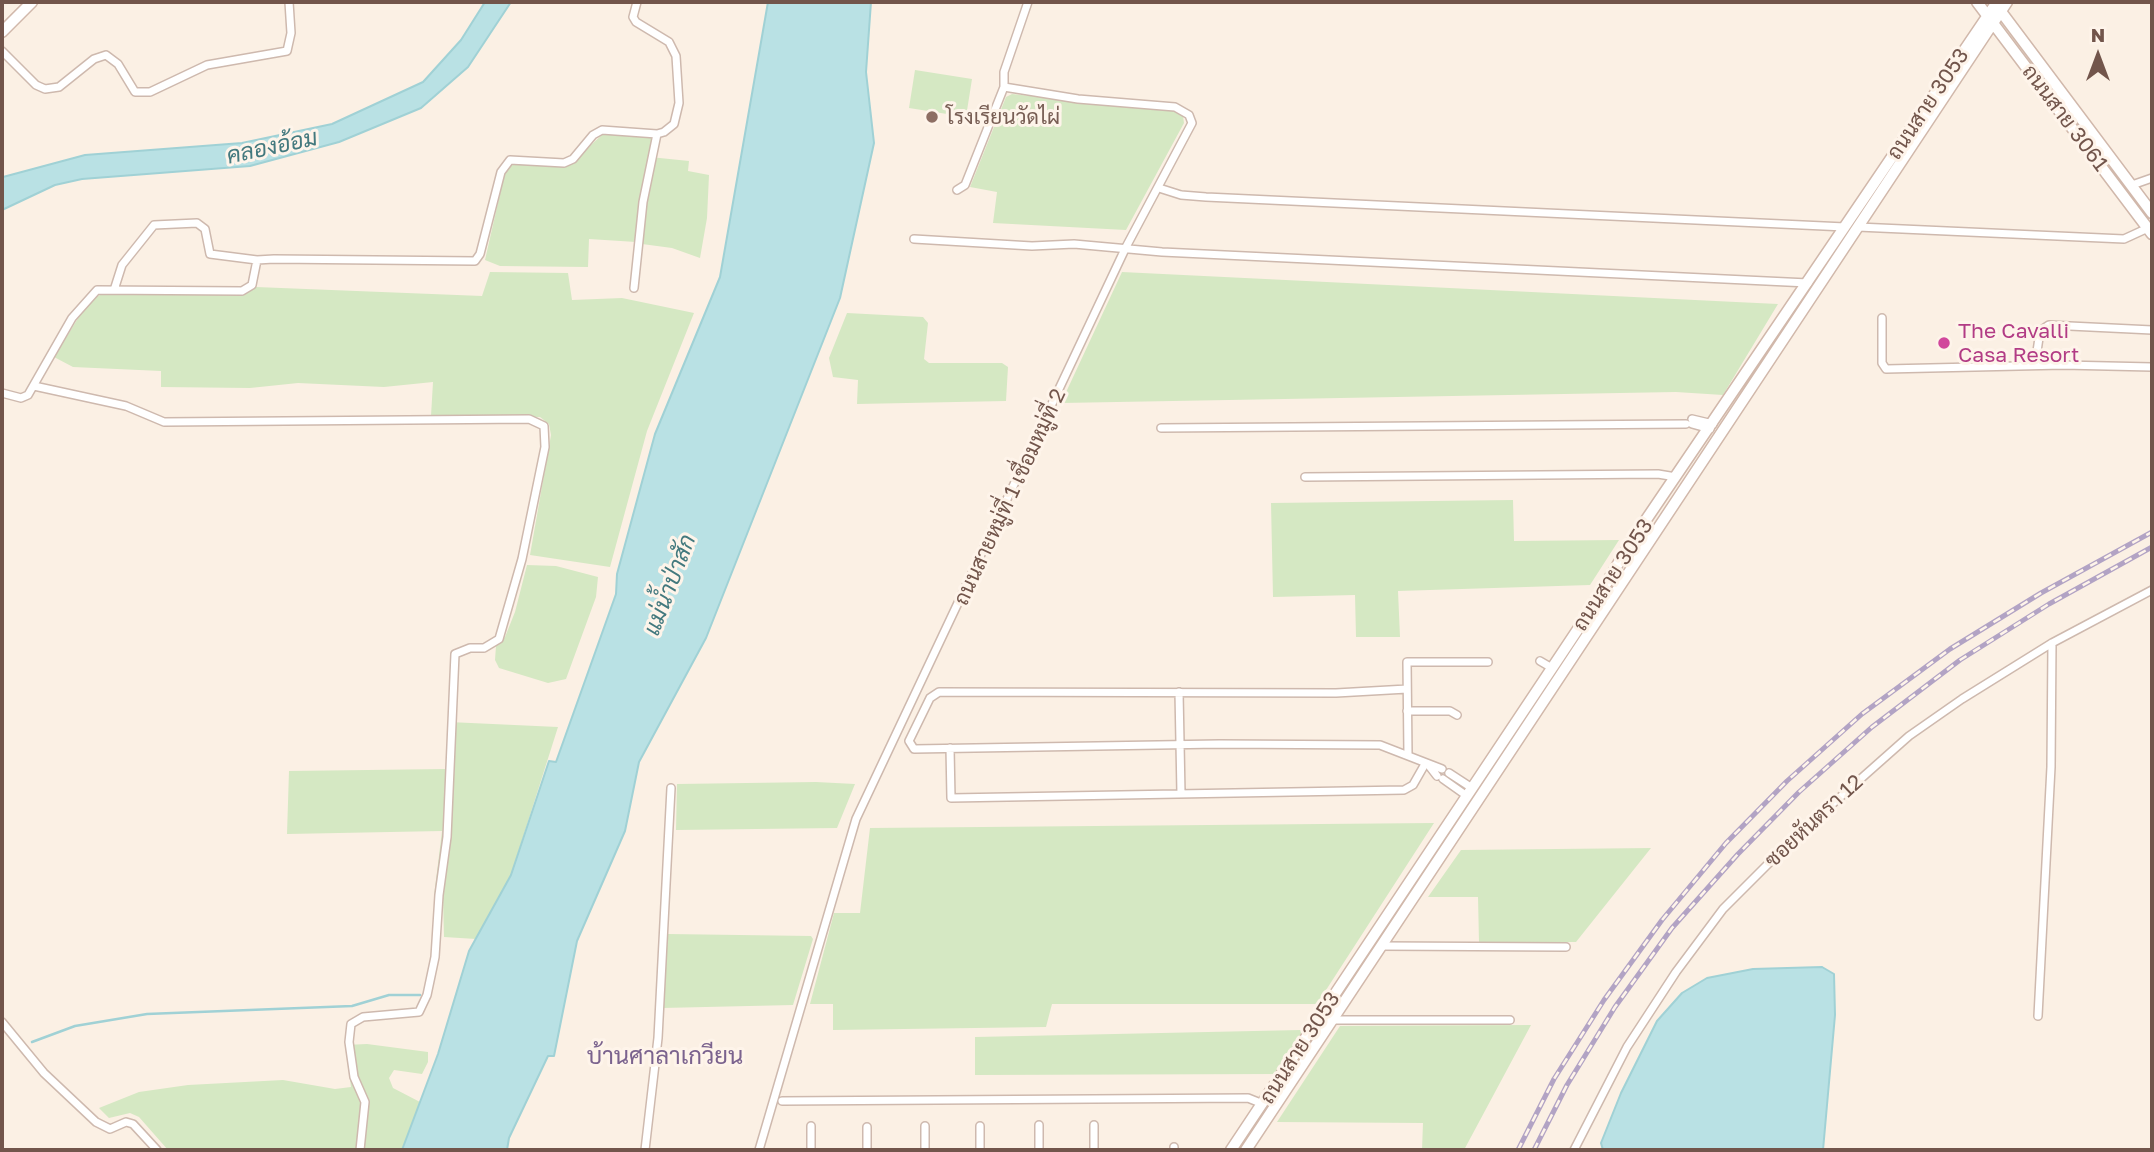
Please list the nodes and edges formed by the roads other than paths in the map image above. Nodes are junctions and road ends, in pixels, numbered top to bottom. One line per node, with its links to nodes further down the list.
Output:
1 (32, 2): 11 (main road)
2 (289, 2): 12 (street)
3 (637, 2): 14 (street)
4 (1028, 2): 13 (street)
5 (1978, 2): 9 (main road, ถนนสาย 3061)
6 (1995, 2): 8 (main road, ถนนสาย 3061); 9 (main road, ถนนสาย 3053)
7 (2007, 2): 8 (main road, ถนนสาย 3053)
8 (2002, 13): 10 (main road, ถนนสาย 3053); 16 (main road, ถนนสาย 3061)
9 (1987, 15): 10 (main road, ถนนสาย 3061); 20 (main road, ถนนสาย 3053)
10 (1995, 25): 21 (main road, ถนนสาย 3053); 22 (main road, ถนนสาย 3061)
11 (2, 32)
12 (2, 51)
13 (1004, 87): 17 (street, ถนนสายหมู่ที่ 1 เชื่อมหมู่ที่ 2); 18 (street)
14 (657, 134): 25 (street); 28 (street)
15 (2152, 178): 16 (street)
16 (2132, 185): 19 (main road, ถนนสาย 3061)
17 (1159, 188): 20 (street); 24 (street, ถนนสายหมู่ที่ 1 เชื่อมหมู่ที่ 2)
18 (957, 190)
19 (2152, 213)
20 (1845, 227): 26 (main road, ถนนสาย 3053)
21 (1858, 227): 22 (street); 40 (main road, ถนนสาย 3053)
22 (2150, 231)
23 (914, 239): 24 (street)
24 (1126, 247): 26 (street); 74 (street, ถนนสายหมู่ที่ 1 เชื่อมหมู่ที่ 2)
25 (257, 260): 27 (street); 27 (street)
26 (1808, 283): 35 (main road, ถนนสาย 3053)
27 (115, 288): 33 (street)
28 (634, 288)
29 (1882, 318): 31 (street)
30 (2152, 330): 31 (street)
31 (2035, 365): 32 (street)
32 (2152, 367)
33 (34, 386): 34 (street); 72 (street)
34 (2, 393)
35 (1711, 427): 36 (street); 38 (main road, ถนนสาย 3053)
36 (1161, 428)
37 (1305, 477): 38 (street)
38 (1676, 477): 39 (main road, ถนนสาย 3053)
39 (1612, 574): 40 (main road); 45 (main road, ถนนสาย 3053)
40 (1624, 581): 57 (main road, ถนนสาย 3053)
41 (2152, 590): 42 (street, ซอยหันตรา 12)
42 (2052, 643): 59 (street); 83 (street, ซอยหันตรา 12)
43 (1540, 661): 45 (street)
44 (1488, 662): 46 (street)
45 (1552, 667): 55 (main road, ถนนสาย 3053)
46 (1407, 689): 47 (street); 48 (street)
47 (1179, 692): 50 (street); 51 (street)
48 (1407, 711): 49 (street); 52 (street)
49 (1457, 715)
50 (1180, 744): 51 (street); 52 (street); 56 (street)
51 (950, 748): 56 (street)
52 (1408, 755): 53 (street)
53 (1428, 766): 55 (street); 56 (street)
54 (671, 788): 73 (street)
55 (1470, 792): 64 (main road, ถนนสาย 3053)
56 (1181, 794)
57 (1381, 946): 58 (street); 60 (main road, ถนนสาย 3053)
58 (1566, 947)
59 (2038, 1016)
60 (1332, 1020): 61 (street); 82 (main road, ถนนสาย 3053)
61 (1510, 1020)
62 (2, 1022): 71 (street)
63 (782, 1101): 64 (street)
64 (1263, 1104): 81 (main road, ถนนสาย 3053)
65 (1039, 1125): 79 (street)
66 (1094, 1125): 80 (street)
67 (811, 1126): 75 (street)
68 (867, 1126): 76 (street)
69 (925, 1126): 77 (street)
70 (980, 1126): 78 (street)
71 (157, 1150)
72 (360, 1150)
73 (645, 1150)
74 (758, 1150)
75 (811, 1150)
76 (867, 1150)
77 (925, 1150)
78 (980, 1150)
79 (1039, 1150)
80 (1094, 1150)
81 (1231, 1150)
82 (1246, 1150)
83 (1574, 1150)

